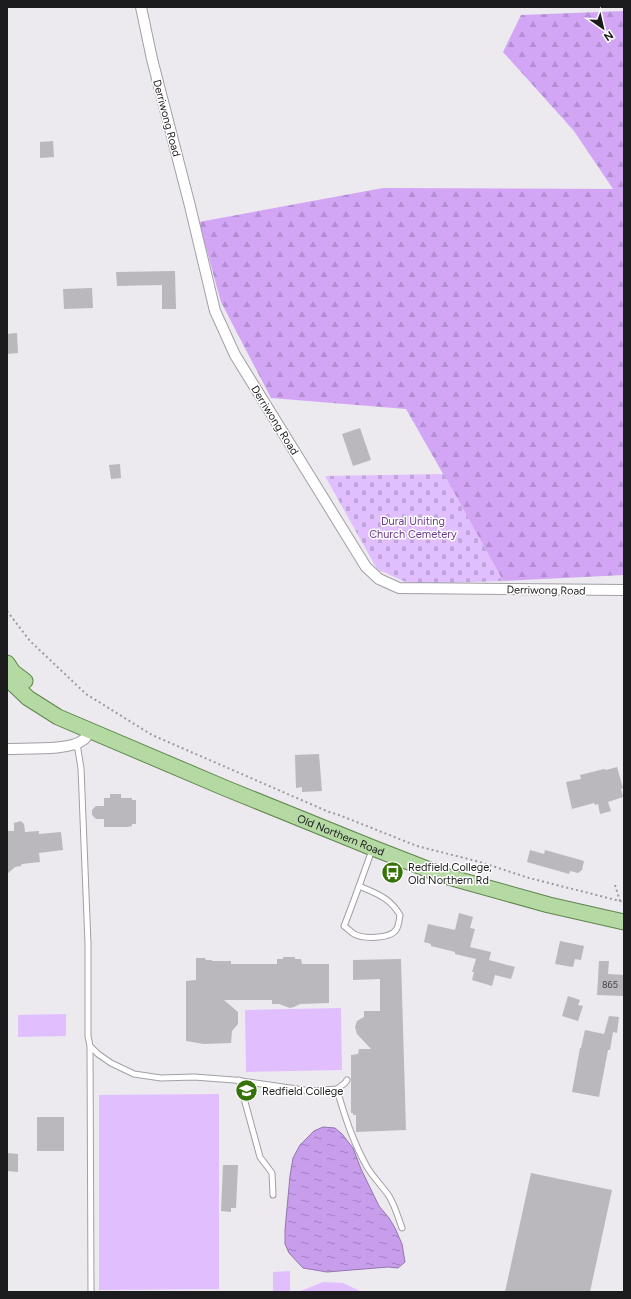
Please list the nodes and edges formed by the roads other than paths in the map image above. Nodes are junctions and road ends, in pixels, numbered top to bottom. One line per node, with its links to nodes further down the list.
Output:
1 (141, 7): 2 (street, Derriwong Road)
2 (624, 590)
3 (7, 663): 5 (main road, Old Northern Road)
4 (7, 678): 5 (main road, Old Northern Road)
5 (90, 730): 6 (street); 8 (main road, Old Northern Road)
6 (77, 744): 7 (street); 11 (lane)
7 (7, 749)
8 (373, 848): 9 (lane); 10 (main road, Old Northern Road)
9 (359, 886): 9 (lane)
10 (624, 922)
11 (90, 1046): 12 (lane); 17 (lane)
12 (239, 1080): 14 (lane); 15 (lane)
13 (347, 1080): 14 (lane)
14 (337, 1089): 16 (lane)
15 (273, 1195)
16 (402, 1228)
17 (91, 1292)

